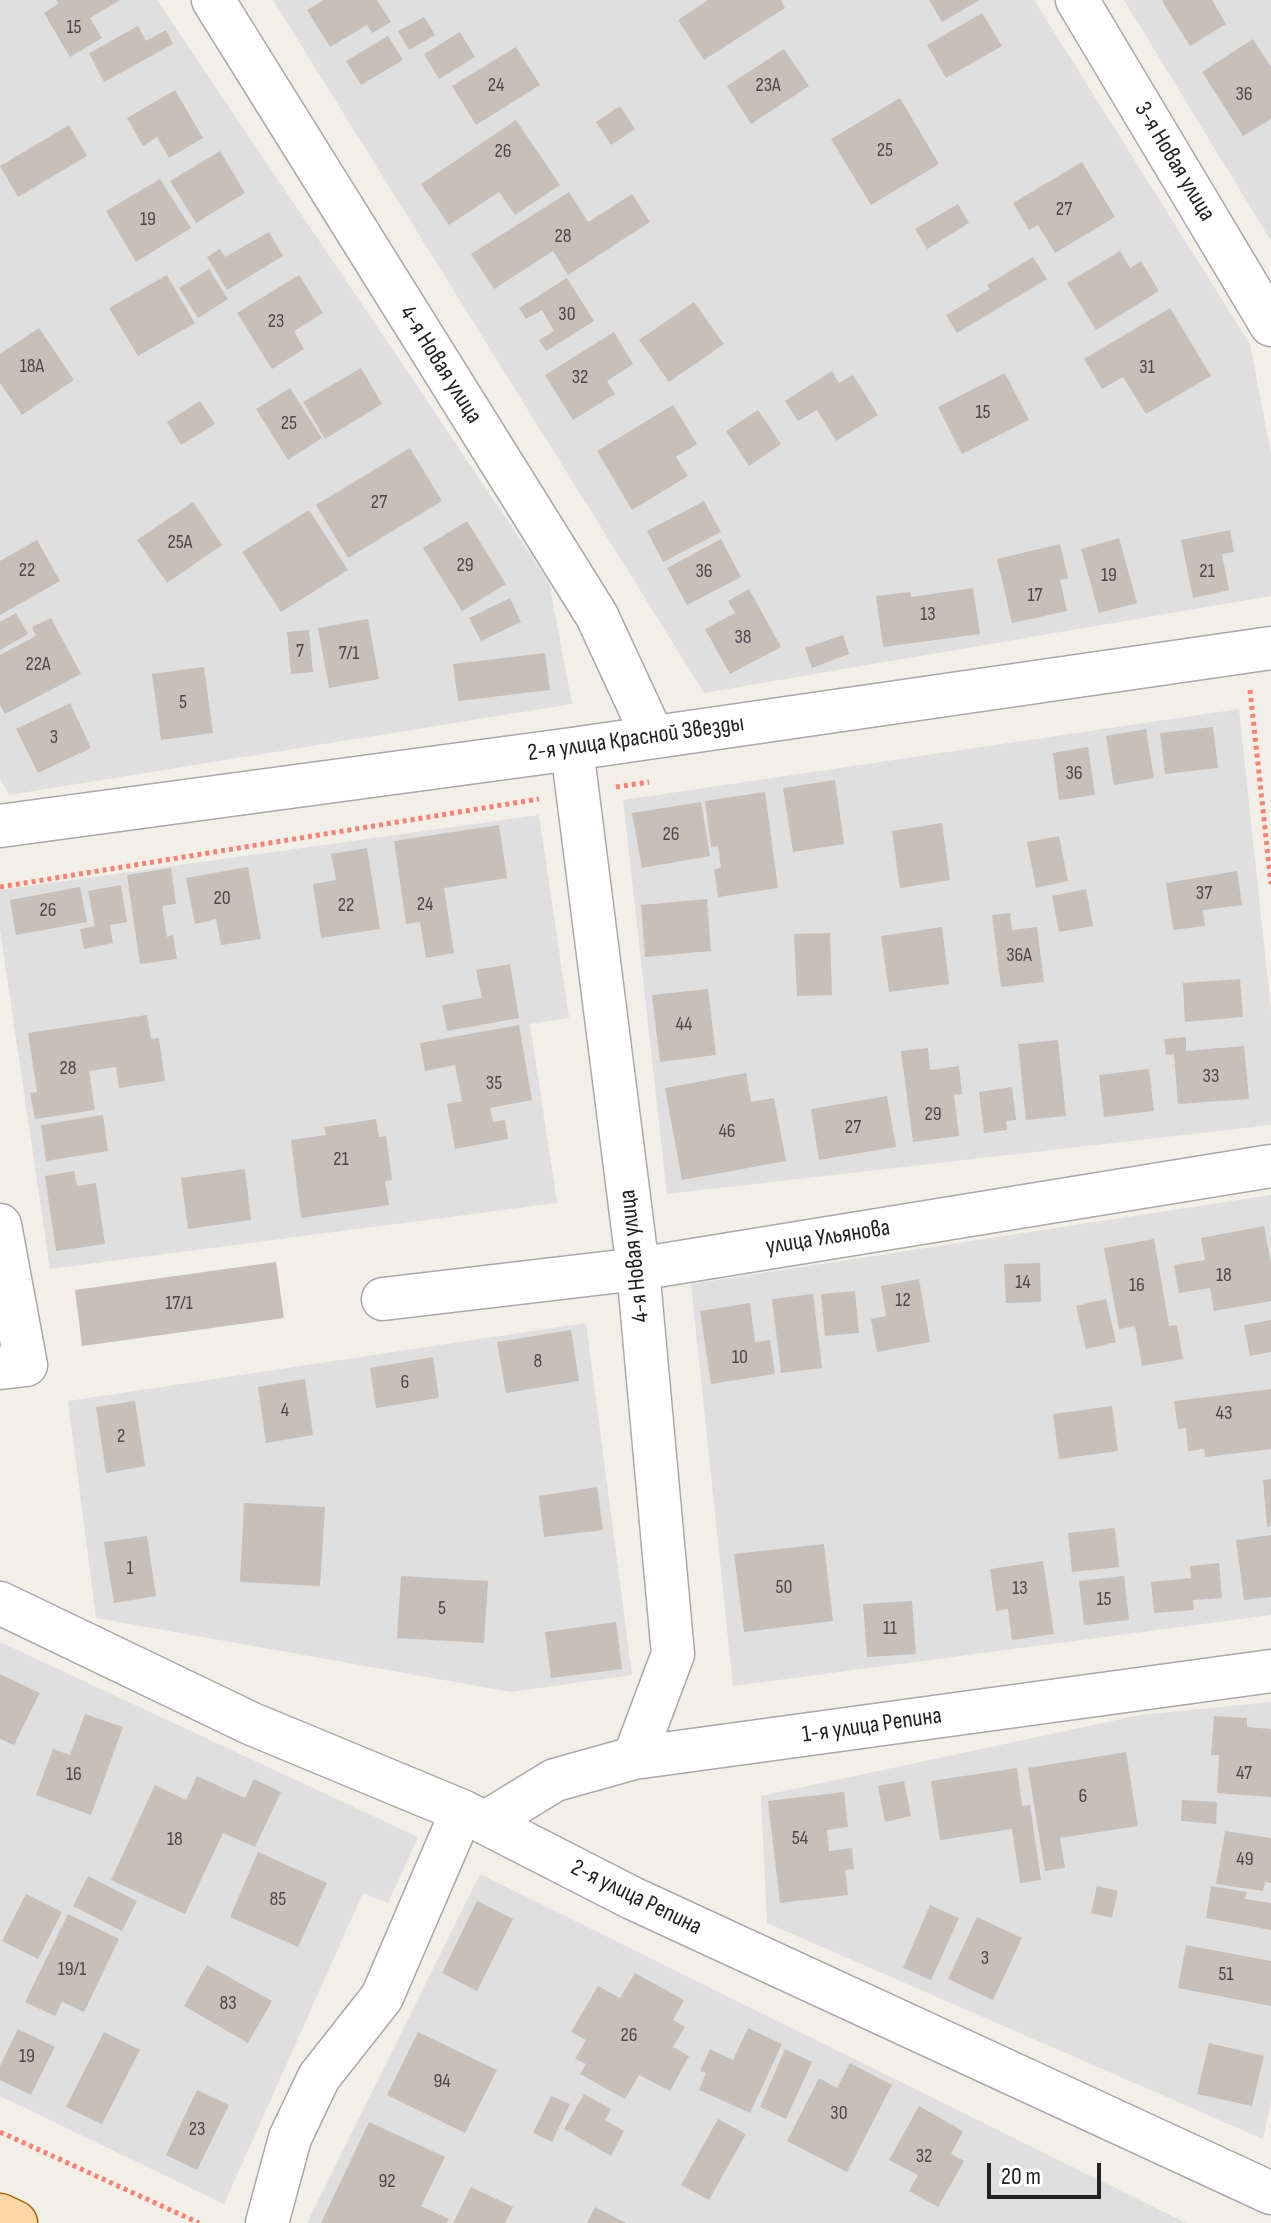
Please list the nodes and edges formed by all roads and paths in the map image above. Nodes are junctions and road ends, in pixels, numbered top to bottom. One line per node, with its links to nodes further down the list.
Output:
1 (213, 0): 8 (street, 4-я Новая улица)
2 (1077, 0): 3 (street, 3-я Новая улица)
3 (1271, 325)
4 (1271, 648): 8 (street, 2-я улица Красной Звезды)
5 (1260, 687): 6 (path)
6 (1250, 689): 7 (path); 13 (path)
7 (1234, 691)
8 (653, 737): 9 (street, 2-я улица Красной Звезды)
9 (572, 749): 11 (street, 4-я Новая улица); 12 (street, 2-я улица Красной Звезды)
10 (656, 781): 11 (path)
11 (578, 793): 14 (path); 17 (street, 4-я Новая улица)
12 (0, 826)
13 (1271, 884)
14 (0, 887)
15 (1271, 1166): 17 (street, улица Ульянова)
16 (0, 1225): 19 (street)
17 (638, 1269): 18 (street, улица Ульянова); 22 (street, 4-я Новая улица)
18 (383, 1299)
19 (13, 1367)
20 (0, 1603): 23 (street, 2-я улица Репина)
21 (1271, 1671): 22 (street, 1-я улица Репина)
22 (634, 1758): 23 (street, 1-я улица Репина)
23 (474, 1816): 25 (street, 2-я улица Репина); 29 (street)
24 (0, 2132): 28 (path)
25 (1271, 2193)
26 (0, 2216): 27 (main road)
27 (15, 2223)
28 (199, 2223)
29 (267, 2223)

